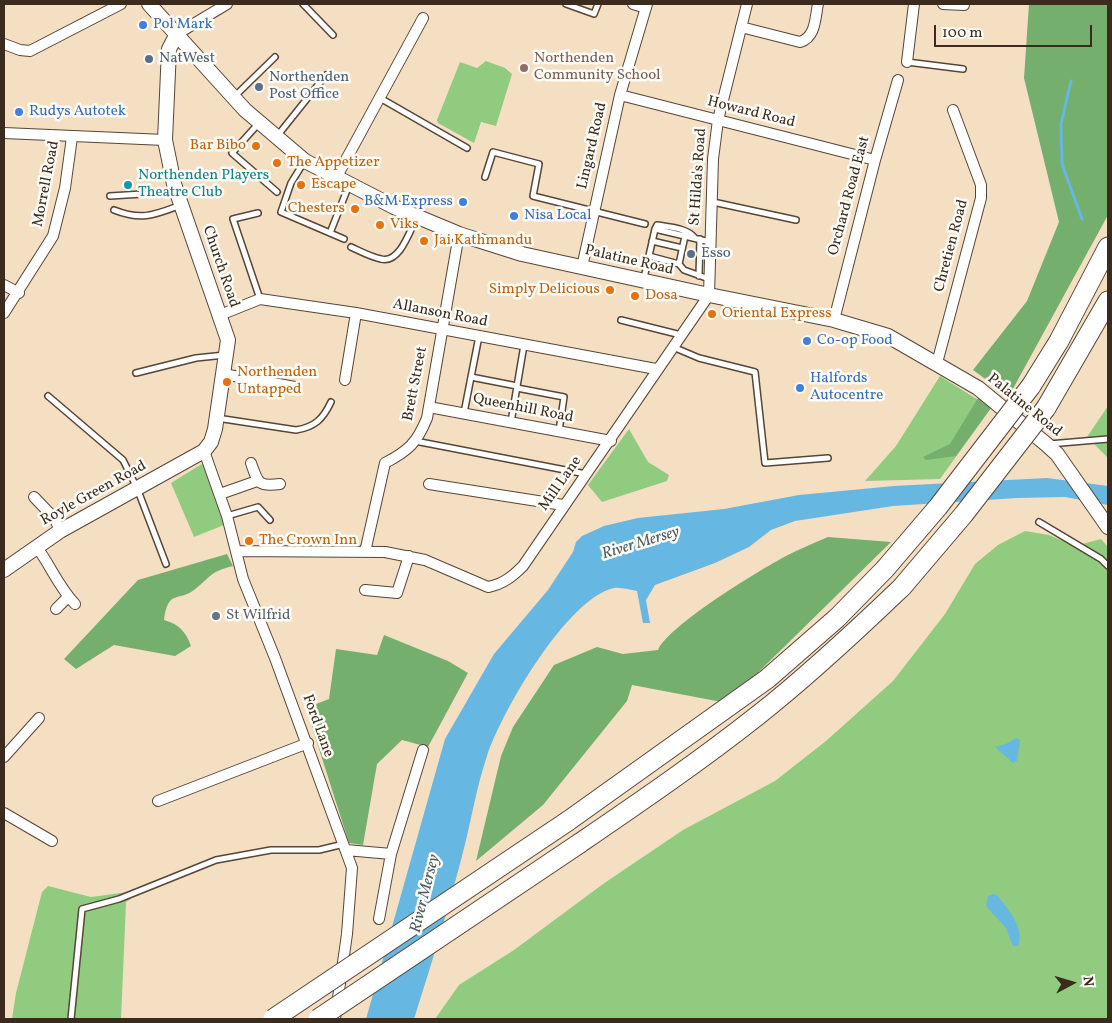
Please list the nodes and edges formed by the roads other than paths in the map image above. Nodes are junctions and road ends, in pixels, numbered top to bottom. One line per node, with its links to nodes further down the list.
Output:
1 (121, 4): 18 (street)
2 (149, 4): 16 (main road, Palatine Road)
3 (227, 4): 16 (street)
4 (303, 4): 17 (lane)
5 (566, 4): 6 (lane)
6 (598, 4)
7 (633, 4): 13 (street)
8 (747, 4): 15 (street, St Hilda's Road)
9 (818, 4): 15 (street)
10 (914, 4): 20 (street)
11 (943, 4): 12 (street)
12 (964, 5)
13 (646, 6): 24 (street, Lingard Road)
14 (423, 18): 26 (street)
15 (742, 27): 28 (street, St Hilda's Road)
16 (177, 34): 25 (main road, Palatine Road); 33 (main road, Church Road)
17 (332, 35)
18 (4, 44)
19 (275, 57): 25 (lane)
20 (907, 62): 21 (lane)
21 (963, 69)
22 (326, 75): 32 (lane)
23 (898, 80): 35 (street, Orchard Road East)
24 (620, 95): 28 (street, Howard Road); 45 (street, Lingard Road)
25 (234, 97): 29 (main road, Palatine Road)
26 (380, 98): 34 (lane); 38 (street)
27 (953, 110): 81 (street, Chretien Road)
28 (718, 120): 35 (street, Howard Road); 43 (street, St Hilda's Road)
29 (259, 122): 32 (main road, Palatine Road); 40 (lane)
30 (4, 133): 31 (street)
31 (72, 136): 33 (street); 66 (street, Morrell Road)
32 (276, 138): 36 (main road, Palatine Road)
33 (165, 140): 42 (main road, Church Road)
34 (468, 148)
35 (875, 160): 74 (street, Orchard Road East)
36 (304, 161): 38 (main road, Palatine Road); 51 (lane)
37 (486, 177): 45 (lane)
38 (336, 178): 39 (main road, Palatine Road)
39 (349, 184): 47 (main road, Palatine Road); 51 (lane)
40 (277, 192)
41 (110, 196): 42 (lane)
42 (179, 198): 44 (lane); 72 (main road, Church Road)
43 (713, 202): 48 (lane); 55 (street, St Hilda's Road)
44 (114, 210)
45 (593, 210): 49 (lane); 62 (street, Lingard Road)
46 (258, 213): 68 (lane)
47 (417, 216): 52 (main road, Palatine Road); 57 (lane)
48 (796, 220)
49 (645, 224)
50 (654, 230): 53 (lane); 55 (lane); 56 (lane)
51 (330, 233): 54 (lane)
52 (459, 234): 62 (main road, Palatine Road); 75 (street, Brett Street)
53 (685, 236): 55 (lane); 59 (lane)
54 (344, 239)
55 (702, 240): 63 (street, St Hilda's Road)
56 (652, 241): 59 (lane); 60 (lane)
57 (351, 247)
58 (1108, 247): 136 (highway, bridge)
59 (682, 248): 61 (lane)
60 (649, 256): 61 (lane); 64 (lane)
61 (679, 264): 63 (lane)
62 (582, 267): 64 (main road, Palatine Road)
63 (704, 278): 67 (street, St Hilda's Road)
64 (644, 281): 67 (main road, Palatine Road)
65 (4, 284): 66 (street)
66 (19, 293): 71 (street, Morrell Road)
67 (709, 295): 74 (main road, Palatine Road); 76 (street, Mill Lane)
68 (260, 299): 70 (street, Allanson Road); 72 (street)
69 (1108, 301): 137 (highway, bridge)
70 (356, 313): 75 (street, Allanson Road); 86 (street)
71 (4, 314)
72 (220, 315): 80 (main road, Church Road)
73 (621, 320): 76 (lane)
74 (834, 320): 81 (main road, Palatine Road)
75 (442, 329): 77 (street, Allanson Road); 91 (street, Brett Street)
76 (681, 335): 79 (street, Mill Lane)
77 (479, 336): 78 (street, Allanson Road); 85 (lane)
78 (524, 344): 82 (street, Allanson Road); 88 (lane)
79 (672, 347): 82 (street, Mill Lane); 101 (lane)
80 (226, 355): 83 (lane); 84 (main road, Church Road)
81 (936, 363): 99 (main road, Palatine Road)
82 (656, 369): 97 (street, Mill Lane)
83 (136, 373)
84 (223, 374): 87 (street); 93 (main road, Church Road)
85 (471, 377): 88 (lane); 92 (lane)
86 (345, 380)
87 (295, 387)
88 (517, 387): 94 (lane); 95 (lane)
89 (48, 396): 107 (lane)
90 (330, 402): 93 (lane)
91 (429, 407): 92 (street, Queenhill Road); 98 (street, Brett Street)
92 (464, 413): 94 (street, Queenhill Road)
93 (217, 418): 100 (main road, Church Road)
94 (511, 422): 95 (street, Queenhill Road)
95 (559, 431): 97 (street, Queenhill Road)
96 (1108, 439): 99 (lane)
97 (611, 440): 103 (street, Mill Lane)
98 (415, 441): 103 (lane); 118 (street, Brett Street)
99 (1046, 444): 114 (main road, Palatine Road)
100 (204, 451): 107 (main road, Royle Green Road); 108 (street, Ford Lane)
101 (828, 458)
102 (251, 464): 104 (street)
103 (586, 474): 110 (street, Mill Lane)
104 (257, 481): 105 (street); 108 (street)
105 (280, 484)
106 (429, 484): 110 (street)
107 (137, 488): 115 (main road, Royle Green Road); 120 (lane)
108 (220, 494): 111 (street, Ford Lane)
109 (34, 498): 115 (street)
110 (563, 506): 119 (street, Mill Lane)
111 (227, 516): 112 (lane); 117 (street, Ford Lane)
112 (270, 520)
113 (1039, 522): 121 (lane)
114 (1108, 526)
115 (60, 530): 116 (main road, Royle Green Road)
116 (36, 546): 122 (main road, Royle Green Road); 124 (street)
117 (236, 551): 118 (street, Mill Lane); 126 (street, Ford Lane)
118 (365, 552): 119 (street, Mill Lane)
119 (410, 556): 123 (street)
120 (166, 564)
121 (1108, 566)
122 (4, 570)
123 (364, 590)
124 (56, 609)
125 (39, 718): 128 (street)
126 (308, 743): 129 (street); 132 (street, Ford Lane)
127 (423, 750): 133 (street)
128 (4, 756)
129 (158, 801)
130 (4, 813): 131 (street)
131 (52, 841)
132 (345, 847): 133 (street); 135 (lane); 138 (street, Ford Lane)
133 (391, 854): 134 (street)
134 (379, 919)
135 (71, 1019)
136 (273, 1019)
137 (318, 1019)
138 (335, 1019)

